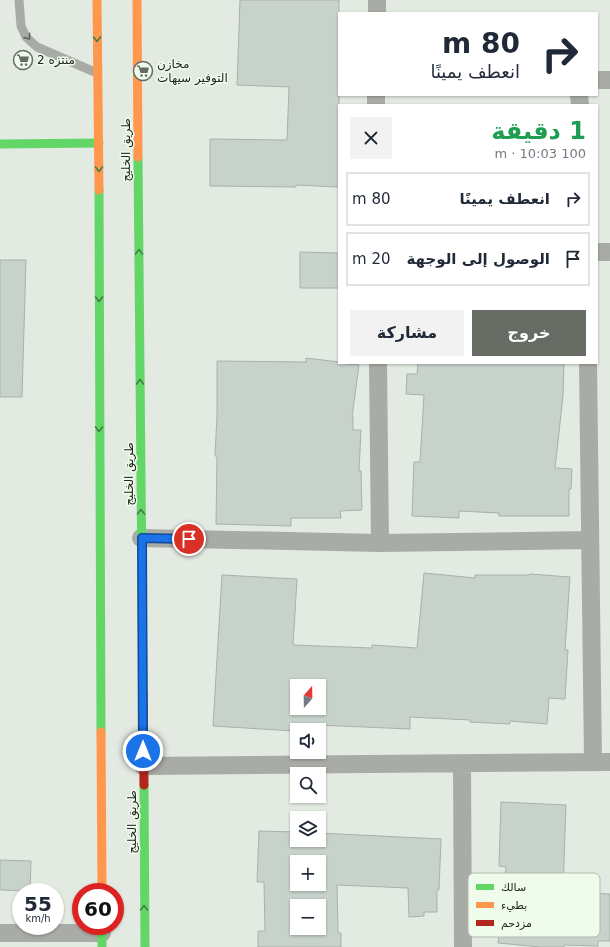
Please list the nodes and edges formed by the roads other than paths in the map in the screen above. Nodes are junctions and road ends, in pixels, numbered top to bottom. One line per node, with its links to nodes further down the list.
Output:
1 (19, 0): 6 (lane, one-way to 6)
2 (97, 0): 6 (main road, one-way to 6)
3 (137, 0): 15 (main road, طريق الخليج, one-way to 3)
4 (377, 0): 5 (street)
5 (377, 12)
6 (98, 74): 9 (main road)
7 (598, 80): 8 (street)
8 (610, 80)
9 (99, 143): 10 (main road); 21 (main road, one-way to 21)
10 (0, 144)
11 (598, 252): 12 (street)
12 (610, 252)
13 (378, 364): 17 (street)
14 (588, 364): 16 (street)
15 (142, 538): 17 (street); 20 (main road, طريق الخليج)
16 (590, 540): 17 (street); 18 (street)
17 (380, 543)
18 (601, 762): 19 (street)
19 (462, 764): 20 (street); 25 (street)
20 (143, 766): 24 (main road, طريق الخليج, one-way to 20)
21 (102, 883)
22 (0, 933): 23 (street)
23 (72, 934)
24 (144, 947)
25 (463, 947)

